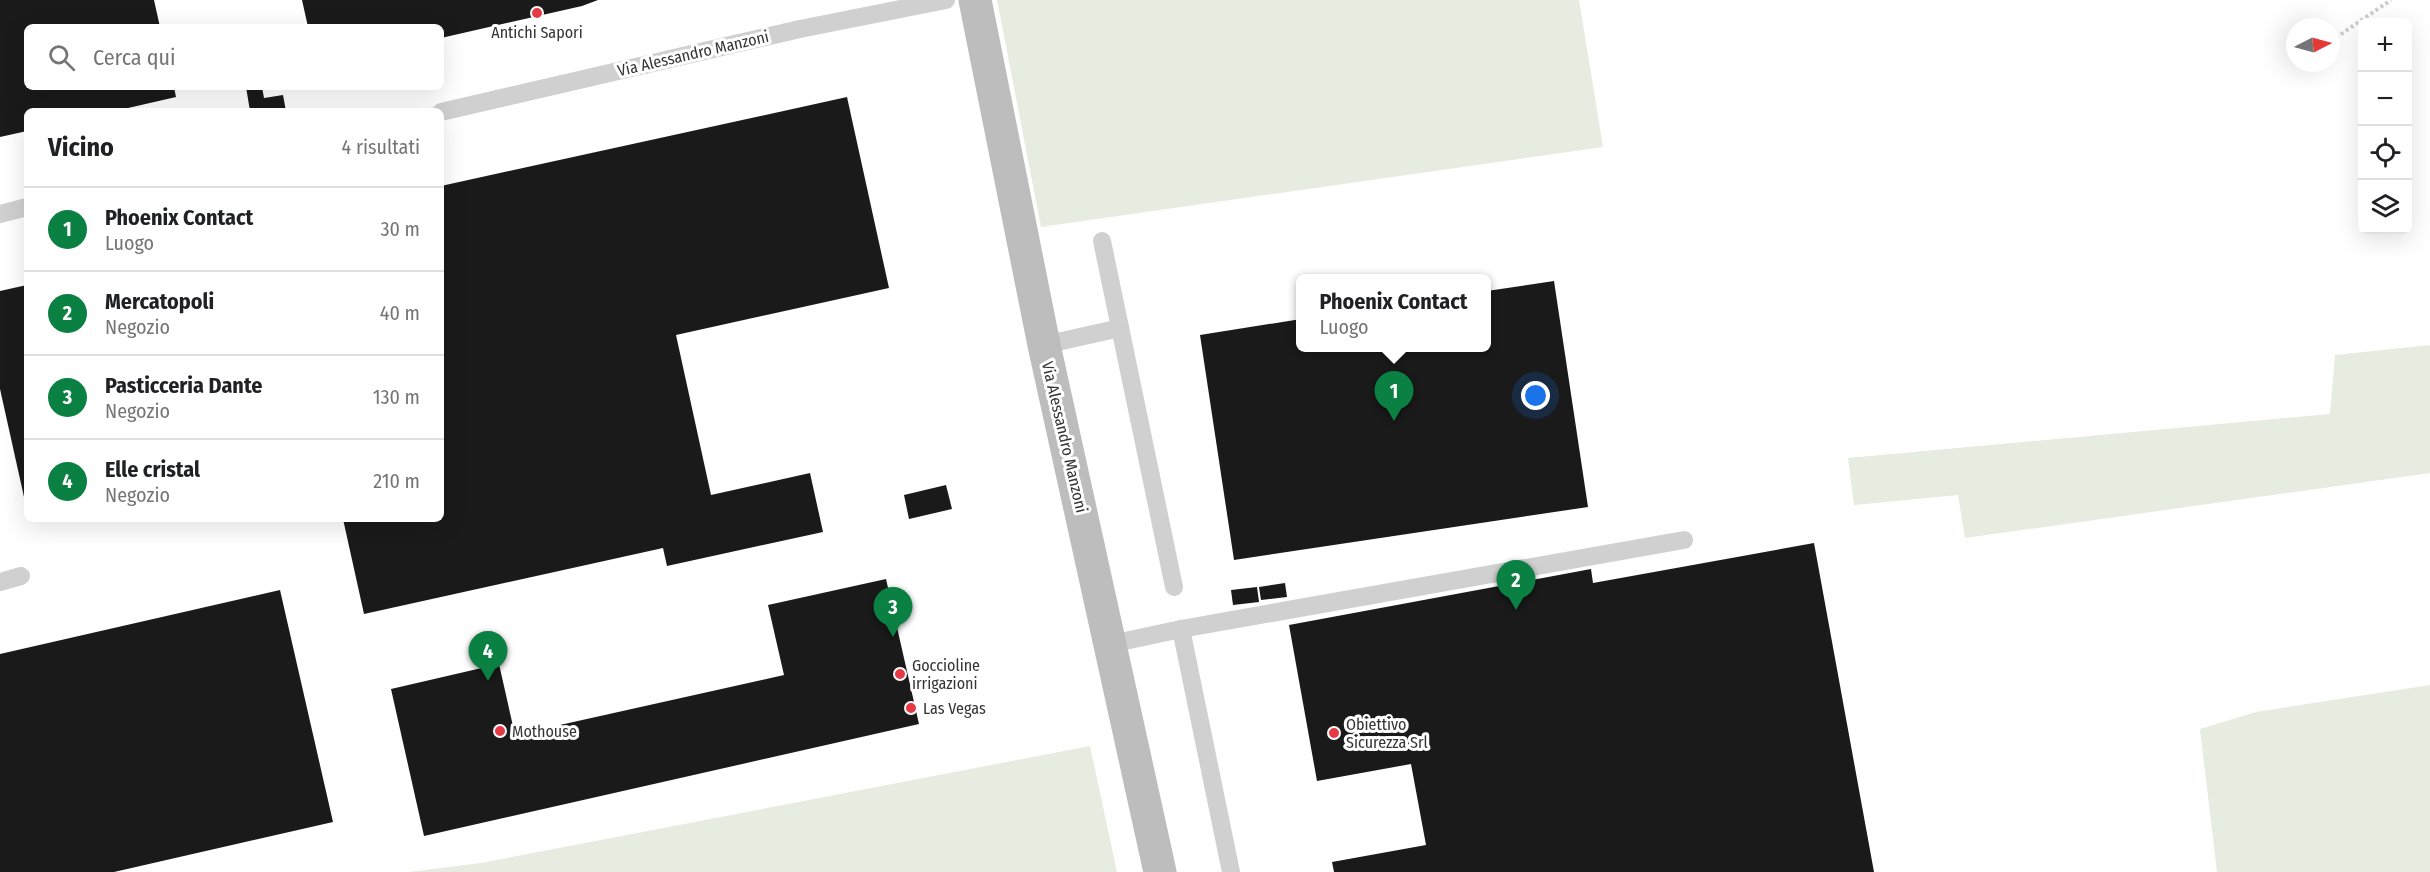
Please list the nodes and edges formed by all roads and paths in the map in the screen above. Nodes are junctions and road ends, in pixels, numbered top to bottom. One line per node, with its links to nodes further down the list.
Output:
1 (946, 0): 5 (lane, Via Alessandro Manzoni)
2 (975, 0): 10 (main road, Via Alessandro Manzoni)
3 (2391, 0): 4 (path)
4 (2340, 35)
5 (444, 111)
6 (24, 208): 7 (lane)
7 (0, 214)
8 (1102, 241): 9 (lane)
9 (1120, 328): 10 (lane); 14 (lane)
10 (1044, 345): 16 (main road, Via Alessandro Manzoni)
11 (1683, 540): 15 (lane)
12 (21, 576): 13 (lane)
13 (0, 582)
14 (1174, 587)
15 (1181, 629): 16 (lane); 18 (lane)
16 (1111, 644): 17 (main road, Via Alessandro Manzoni)
17 (1160, 872)
18 (1231, 872)

